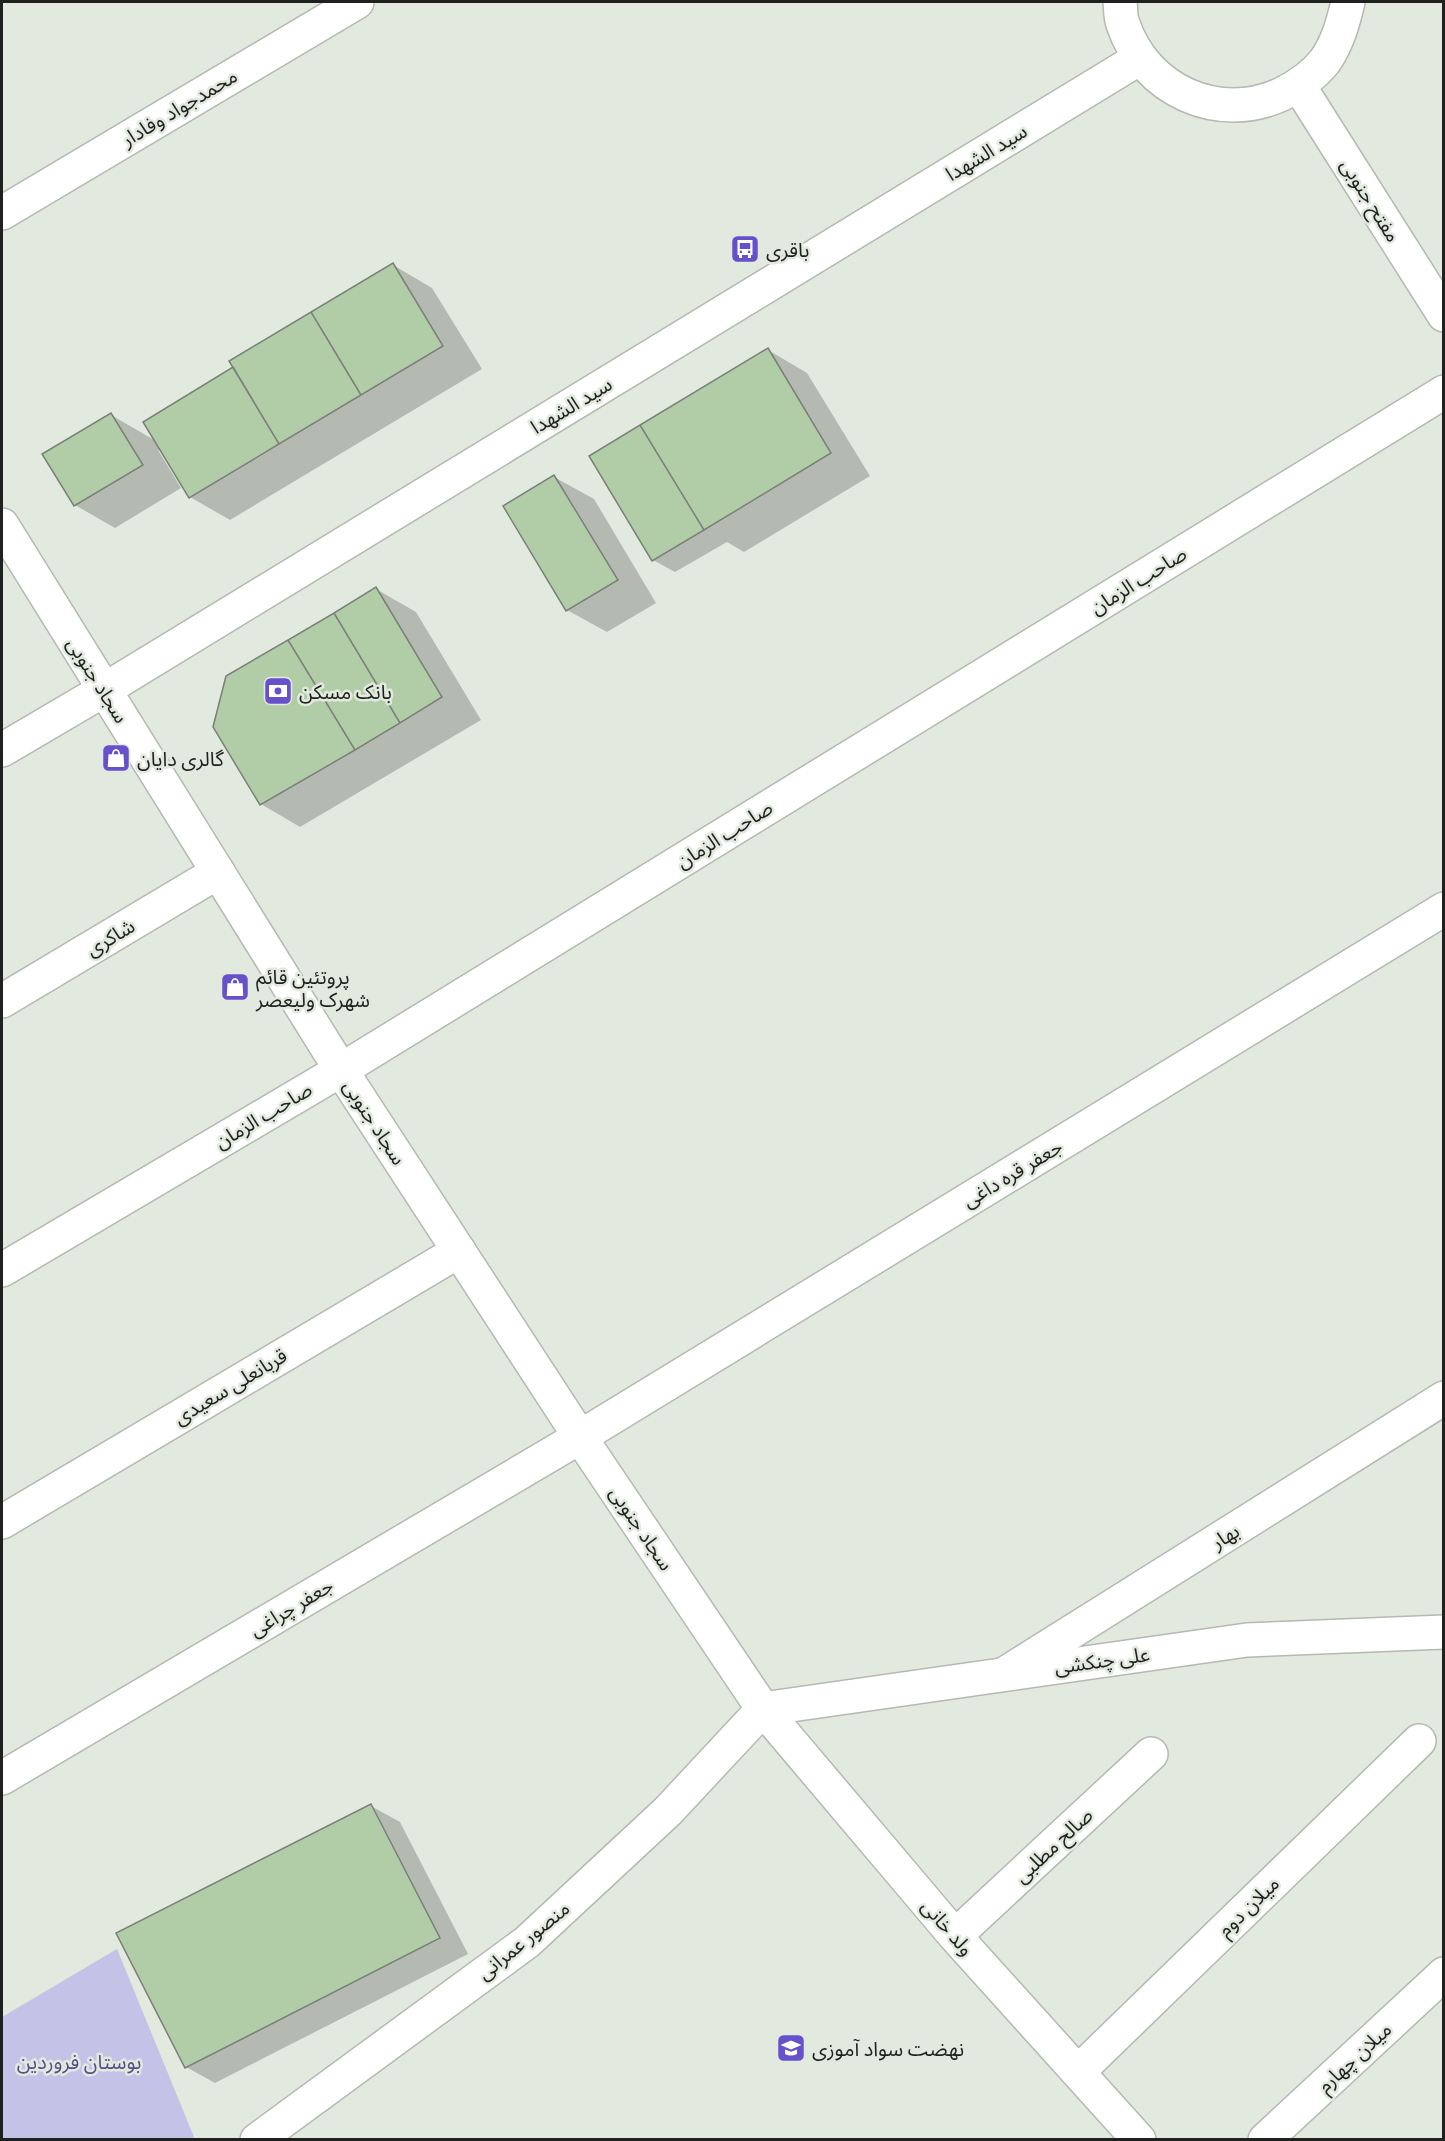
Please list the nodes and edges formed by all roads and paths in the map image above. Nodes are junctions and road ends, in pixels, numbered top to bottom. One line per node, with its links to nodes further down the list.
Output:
1 (357, 2): 6 (street, محمدجواد وفادار)
2 (1120, 2): 4 (street)
3 (1348, 2): 5 (street)
4 (1140, 58): 5 (street); 10 (street, سید الشهدا)
5 (1299, 86): 7 (street, مفتح جنوبی)
6 (2, 213)
7 (1443, 312)
8 (1443, 392): 15 (street, صاحب الزمان)
9 (2, 525): 10 (street, سجاد جنوبی)
10 (104, 690): 11 (street, سید الشهدا); 12 (street, سجاد جنوبی)
11 (2, 750)
12 (218, 872): 14 (street, شاکری); 15 (street, سجاد جنوبی)
13 (1443, 909): 19 (street, جعفر قره داغی)
14 (2, 1001)
15 (341, 1070): 16 (street, سجاد جنوبی); 17 (street, صاحب الزمان)
16 (459, 1251): 19 (street, سجاد جنوبی); 20 (street, قربانعلی سعیدی)
17 (2, 1270)
18 (1443, 1398): 22 (street, بهار)
19 (580, 1437): 23 (street, سجاد جنوبی); 26 (street, جعفر چراغی)
20 (2, 1522)
21 (1443, 1632): 22 (street, علی چنکشی)
22 (1006, 1673): 23 (street, علی چنکشی)
23 (763, 1709): 27 (street, ولد خانی); 30 (street, منصور عمرانی)
24 (1419, 1741): 29 (street, میلان دوم)
25 (1151, 1754): 27 (street, صالح مطلبی)
26 (2, 1778)
27 (955, 1936): 29 (street, ولد خانی)
28 (1443, 1974): 32 (street, میلان چهارم)
29 (1077, 2072): 31 (street, ولد خانی)
30 (257, 2139)
31 (1139, 2139)
32 (1265, 2139)

